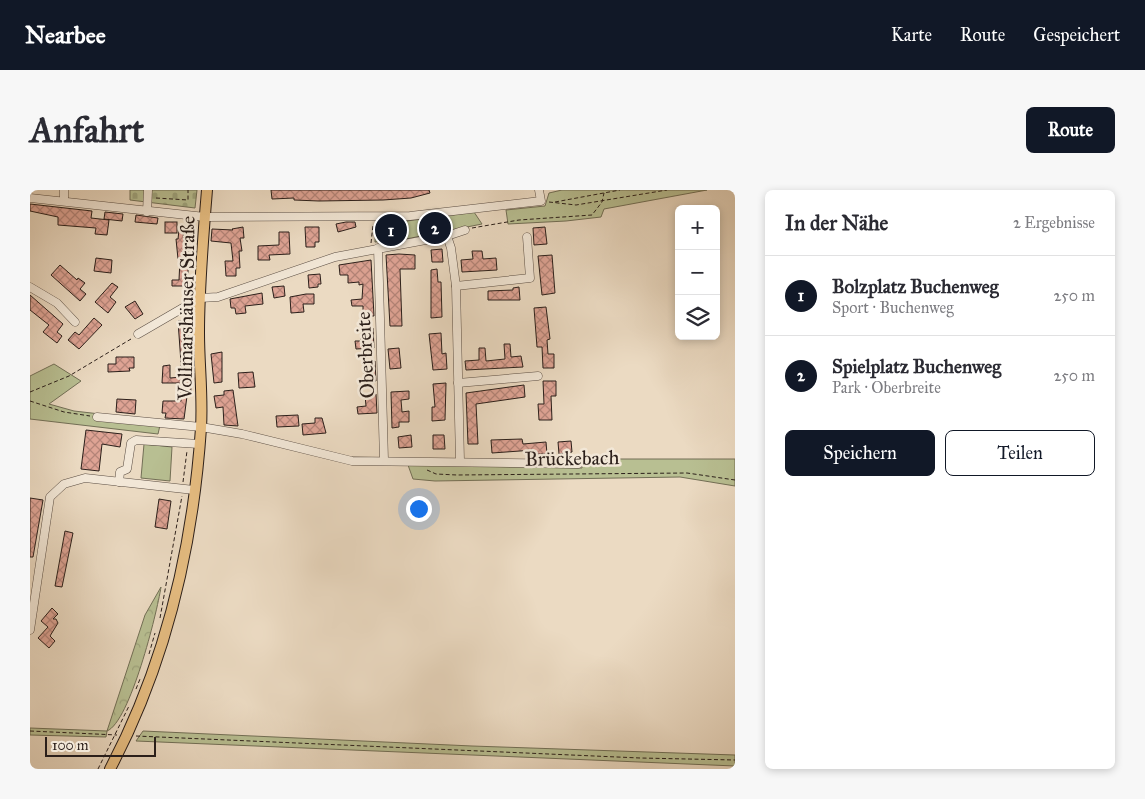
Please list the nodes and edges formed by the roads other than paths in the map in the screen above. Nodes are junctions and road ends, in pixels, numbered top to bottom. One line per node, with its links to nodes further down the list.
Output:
1 (64, 190): 6 (street)
2 (207, 190): 8 (main road, Vollmarshäuser Straße)
3 (539, 190): 8 (street)
4 (148, 194): 7 (street)
5 (30, 198): 6 (street)
6 (64, 201): 7 (street)
7 (147, 212): 8 (street)
8 (205, 217): 15 (main road, Vollmarshäuser Straße)
9 (465, 230): 10 (street)
10 (446, 236): 12 (street); 13 (street)
11 (527, 236): 13 (street)
12 (374, 249): 15 (street); 23 (street, Oberbreite)
13 (456, 286): 19 (street)
14 (30, 287): 16 (street)
15 (200, 298): 17 (street); 21 (main road, Vollmarshäuser Straße)
16 (74, 322)
17 (138, 334)
18 (538, 376): 19 (street)
19 (458, 384): 24 (street)
20 (97, 417): 21 (street, Vollmarshäuser Straße)
21 (201, 427): 22 (main road, Vollmarshäuser Straße); 23 (street, Brückebach)
22 (195, 444): 26 (street); 27 (main road, Vollmarshäuser Straße)
23 (384, 460): 24 (street, Brückebach)
24 (460, 461): 25 (street, Brückebach)
25 (578, 464)
26 (119, 482): 27 (street); 28 (street)
27 (194, 490): 29 (main road, Vollmarshäuser Straße)
28 (30, 630)
29 (110, 769)

